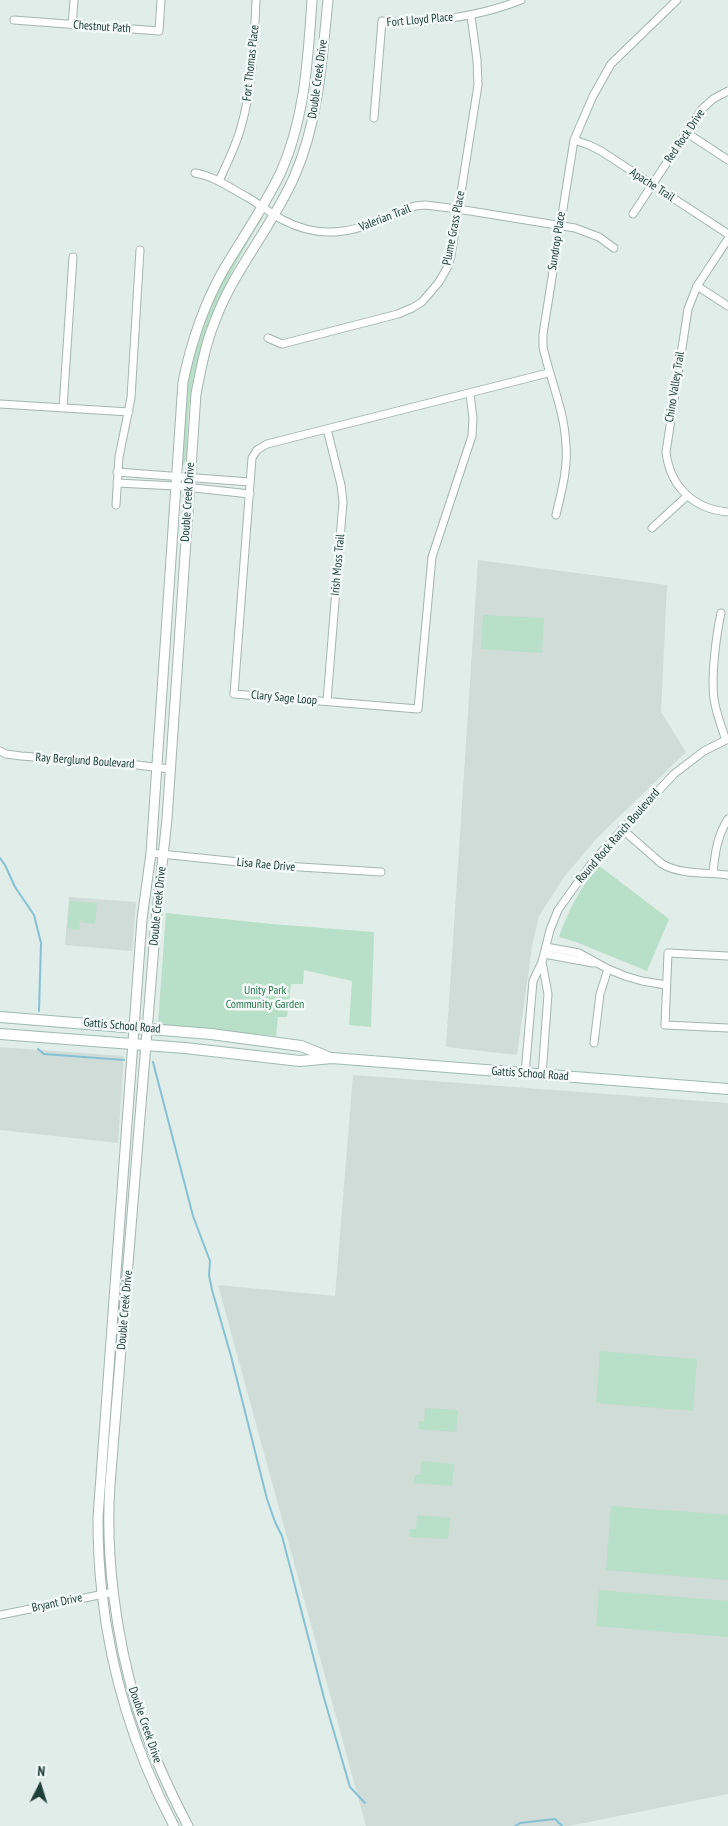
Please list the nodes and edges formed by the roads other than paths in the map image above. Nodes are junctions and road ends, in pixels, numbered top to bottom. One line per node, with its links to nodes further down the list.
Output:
1 (74, 0): 10 (street)
2 (161, 0): 10 (street, Chestnut Path)
3 (256, 0): 17 (street, Fort Thomas Place)
4 (312, 0): 19 (street, Double Creek Drive)
5 (328, 0): 22 (street, Double Creek Drive)
6 (522, 0): 8 (street, Fort Lloyd Place)
7 (677, 0): 14 (street, Sundrop Place)
8 (471, 16): 12 (street, Fort Lloyd Place); 20 (street, Plume Grass Place)
9 (14, 20): 10 (street, Chestnut Path)
10 (72, 25)
11 (728, 92): 13 (street, Red Rock Drive)
12 (374, 118)
13 (686, 133): 15 (street); 18 (street, Red Rock Drive)
14 (574, 140): 18 (street, Apache Trail); 23 (street, Sundrop Place)
15 (728, 160)
16 (195, 173): 17 (street, Valerian Trail)
17 (219, 181): 19 (street, Valerian Trail)
18 (652, 184): 21 (street, Red Rock Drive); 24 (street, Apache Trail)
19 (262, 207): 22 (street, Valerian Trail); 40 (street, Double Creek Drive)
20 (458, 209): 22 (street, Valerian Trail); 23 (street, Valerian Trail); 31 (street, Plume Grass Place)
21 (633, 214)
22 (274, 215): 41 (street, Double Creek Drive)
23 (560, 225): 26 (street, Valerian Trail); 32 (street, Sundrop Place)
24 (728, 234)
25 (728, 239): 29 (street, Chino Valley Trail)
26 (614, 248)
27 (140, 250): 36 (street)
28 (73, 257): 35 (street)
29 (697, 286): 30 (street); 48 (street, Chino Valley Trail)
30 (728, 306)
31 (268, 338)
32 (548, 373): 33 (street, Clary Sage Loop); 51 (street, Sundrop Place)
33 (470, 394): 37 (street, Clary Sage Loop); 54 (street, Clary Sage Loop)
34 (0, 404): 35 (street)
35 (62, 408): 36 (street)
36 (129, 412): 38 (street)
37 (327, 429): 42 (street, Clary Sage Loop); 54 (street, Irish Moss Trail)
38 (117, 472): 39 (street); 43 (street)
39 (141, 474): 40 (street); 44 (street)
40 (176, 476): 41 (street); 45 (street, Double Creek Drive)
41 (190, 477): 42 (street); 46 (street, Double Creek Drive)
42 (250, 482): 47 (street, Clary Sage Loop)
43 (117, 484): 44 (street); 49 (street)
44 (140, 484): 45 (street)
45 (176, 486): 46 (street); 57 (street, Double Creek Drive)
46 (189, 487): 47 (street); 58 (street, Double Creek Drive)
47 (250, 494): 54 (street, Clary Sage Loop)
48 (686, 496): 50 (street, Chino Valley Trail); 52 (street)
49 (116, 505)
50 (728, 512)
51 (556, 515)
52 (652, 528)
53 (721, 613): 55 (street)
54 (327, 701)
55 (727, 739): 60 (street, Round Rock Ranch Boulevard)
56 (0, 751): 57 (street, Ray Berglund Boulevard)
57 (156, 768): 58 (street, Ray Berglund Boulevard); 61 (street, Double Creek Drive)
58 (170, 769): 62 (street, Double Creek Drive)
59 (728, 819): 64 (street)
60 (622, 829): 64 (street); 66 (street, Round Rock Ranch Boulevard)
61 (151, 853): 62 (street, Lisa Rae Drive); 71 (street, Double Creek Drive)
62 (164, 855): 63 (street, Lisa Rae Drive); 73 (street, Double Creek Drive)
63 (381, 872)
64 (712, 873): 65 (street)
65 (728, 874)
66 (544, 954): 68 (street); 79 (street, Round Rock Ranch Boulevard); 80 (street, Round Rock Ranch Boulevard)
67 (728, 956): 69 (street)
68 (608, 969): 69 (street); 75 (street)
69 (666, 985): 72 (street)
70 (0, 1017): 71 (main road, Gattis School Road)
71 (134, 1028): 73 (main road, Gattis School Road); 76 (street, Double Creek Drive)
72 (728, 1028)
73 (148, 1029): 77 (street, Double Creek Drive); 78 (main road, Gattis School Road)
74 (0, 1034): 76 (main road, Gattis School Road)
75 (594, 1043)
76 (132, 1045): 77 (main road, Gattis School Road); 83 (street, Double Creek Drive)
77 (146, 1046): 78 (main road, Gattis School Road); 82 (street, Double Creek Drive)
78 (332, 1058): 79 (main road, Gattis School Road)
79 (525, 1074): 80 (main road, Gattis School Road)
80 (542, 1075): 81 (main road, Gattis School Road)
81 (728, 1089)
82 (114, 1592): 83 (street, Bryant Drive); 86 (street, Double Creek Drive)
83 (102, 1594): 84 (street, Bryant Drive); 85 (street, Double Creek Drive)
84 (0, 1615)
85 (174, 1826)
86 (188, 1826)

